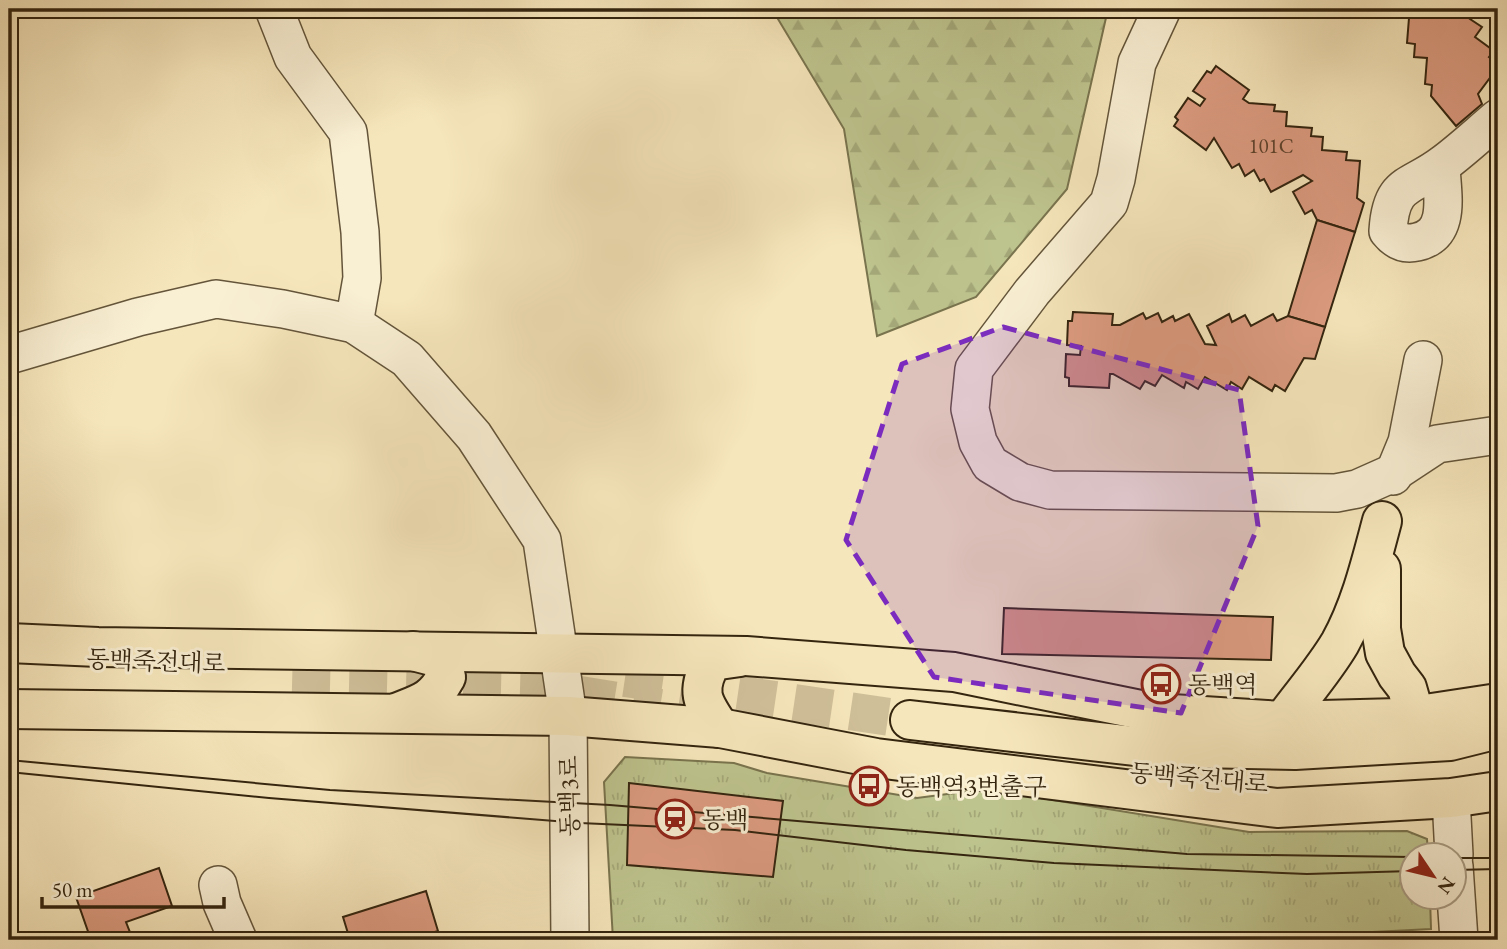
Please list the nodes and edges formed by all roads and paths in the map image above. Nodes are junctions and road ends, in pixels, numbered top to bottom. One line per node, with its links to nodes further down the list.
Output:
1 (274, 9): 5 (street)
2 (1162, 9): 9 (street)
3 (1498, 120): 4 (street)
4 (1441, 166)
5 (354, 324): 6 (street); 13 (street, 동백3로)
6 (9, 355)
7 (1423, 360): 9 (street)
8 (1498, 435): 9 (street)
9 (1393, 473): 10 (street)
10 (1382, 521): 21 (main road); 22 (main road)
11 (9, 643): 12 (main road)
12 (413, 651): 13 (main road); 19 (main road)
13 (560, 653): 14 (main road); 20 (street, 동백3로)
14 (746, 656): 22 (main road); 23 (main road)
15 (9, 657): 16 (main road, 동백죽전대로)
16 (9, 685)
17 (1498, 702): 21 (main road)
18 (9, 709): 19 (main road)
19 (394, 713): 20 (main road)
20 (568, 716): 23 (main road); 32 (street, 동백3로)
21 (1415, 716): 22 (main road)
22 (1283, 721)
23 (720, 728): 27 (main road)
24 (1498, 729): 25 (main road, 동백죽전대로)
25 (1498, 769)
26 (1498, 791): 27 (main road)
27 (1451, 798): 28 (street)
28 (1453, 841)
29 (218, 885): 31 (street)
30 (1457, 911): 33 (street)
31 (238, 940)
32 (570, 940)
33 (1459, 940)

